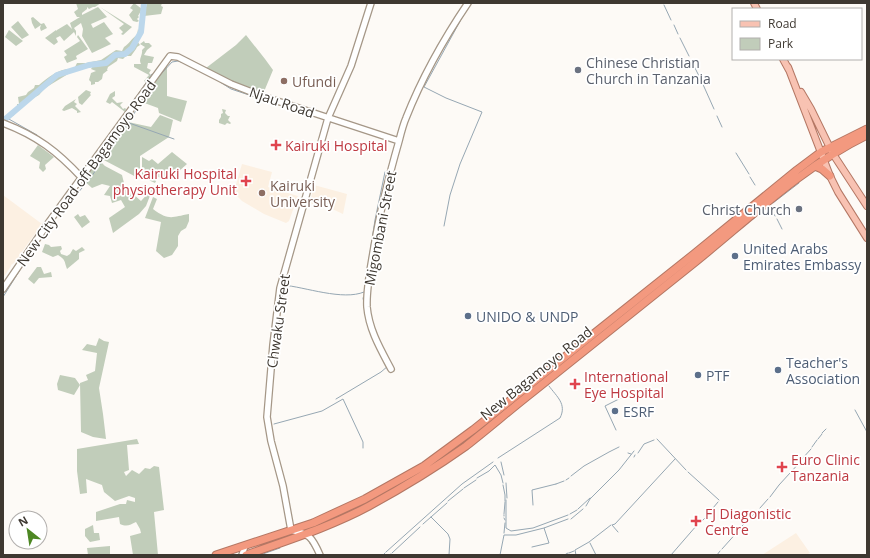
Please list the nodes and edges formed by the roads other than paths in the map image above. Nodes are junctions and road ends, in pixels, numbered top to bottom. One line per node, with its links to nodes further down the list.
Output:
1 (371, 3): 6 (main road, Chwaku Street)
2 (468, 3): 10 (main road, Migombani Street)
3 (169, 57): 6 (main road, Njau Road); 16 (main road, New City Road off Bagamoyo Road)
4 (784, 60): 5 (main road)
5 (788, 67): 11 (main road); 12 (main road)
6 (328, 118): 10 (main road, Njau Road); 21 (main road, Chwaku Street)
7 (3, 123): 16 (main road)
8 (867, 129): 11 (highway)
9 (867, 135): 11 (highway)
10 (399, 141): 20 (main road, Migombani Street)
11 (831, 150): 12 (highway, New Bagamoyo Road); 13 (highway, New Bagamoyo Road); 17 (main road)
12 (821, 152): 13 (main road); 21 (highway, New Bagamoyo Road)
13 (824, 160): 14 (highway, New Bagamoyo Road); 15 (main road)
14 (815, 166): 15 (highway); 22 (highway, New Bagamoyo Road)
15 (830, 176): 18 (main road)
16 (82, 178): 19 (main road, New City Road off Bagamoyo Road)
17 (867, 206)
18 (867, 238)
19 (3, 289)
20 (390, 369)
21 (291, 530): 22 (main road); 23 (highway, New Bagamoyo Road)
22 (306, 534): 26 (highway, New Bagamoyo Road); 27 (main road)
23 (245, 546): 24 (highway, New Bagamoyo Road); 25 (main road)
24 (216, 555)
25 (242, 555)
26 (246, 555)
27 (320, 555)

